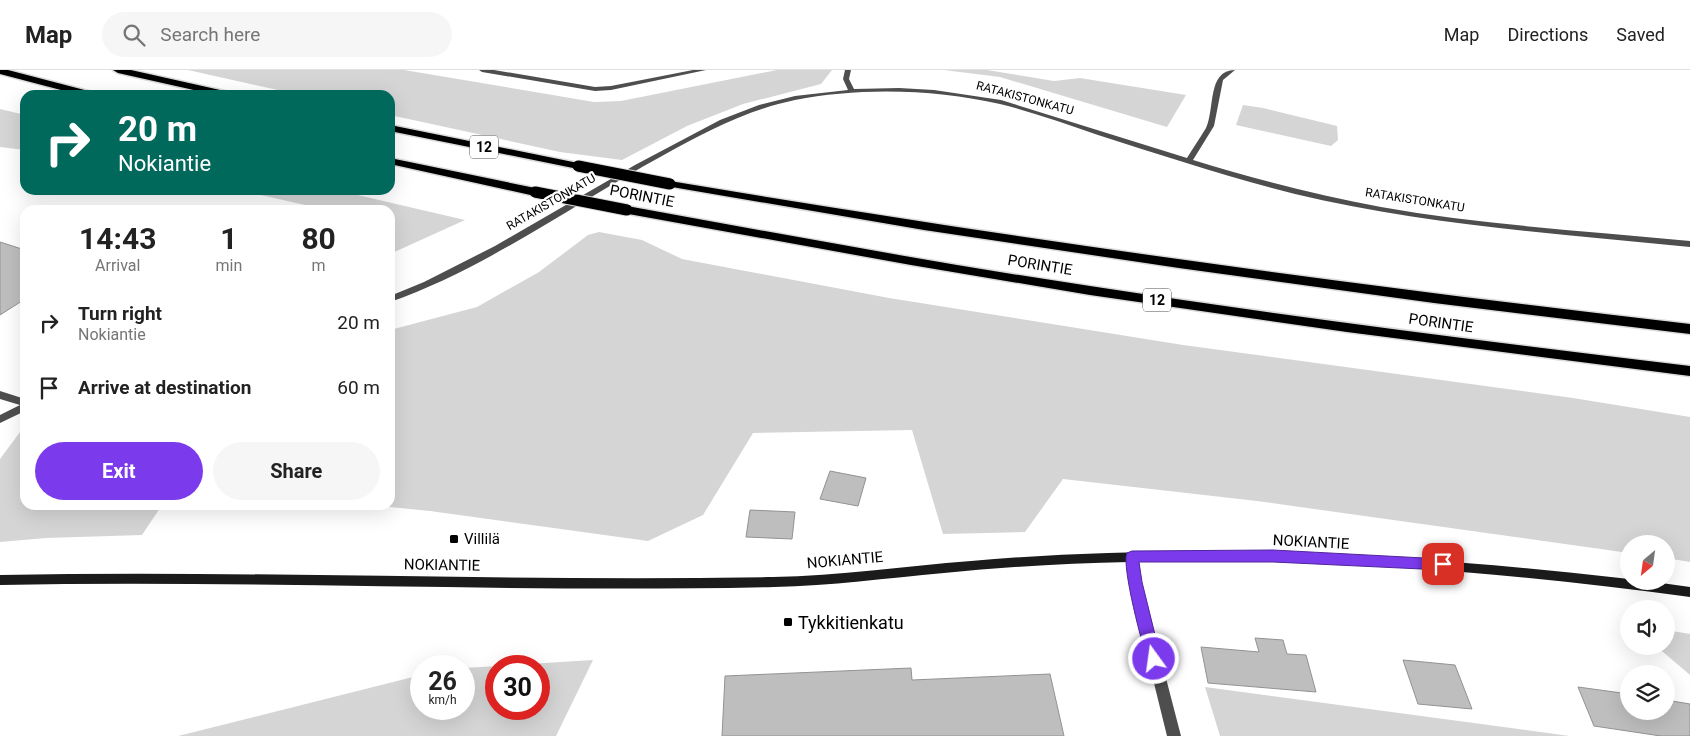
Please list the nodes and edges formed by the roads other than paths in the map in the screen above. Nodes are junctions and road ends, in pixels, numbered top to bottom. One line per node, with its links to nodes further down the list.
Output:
1 (118, 70): 8 (highway)
2 (482, 70): 3 (street)
3 (704, 70)
4 (848, 70): 9 (street)
5 (1232, 70): 11 (street)
6 (0, 71): 7 (highway)
7 (73, 90)
8 (207, 90)
9 (852, 91): 11 (street, RATAKISTONKATU); 14 (street, RATAKISTONKATU)
10 (395, 129): 15 (highway, PORINTIE / 12, bridge)
11 (1188, 162): 13 (street, RATAKISTONKATU)
12 (395, 163): 16 (highway, PORINTIE / 12, bridge)
13 (1690, 244)
14 (395, 297)
15 (1690, 329)
16 (1690, 370)
17 (0, 395): 18 (street)
18 (20, 401)
19 (20, 409): 20 (street)
20 (0, 419)
21 (1132, 557): 22 (main road, NOKIANTIE); 23 (main road, NOKIANTIE); 24 (street)
22 (0, 580)
23 (1690, 592)
24 (1174, 736)

